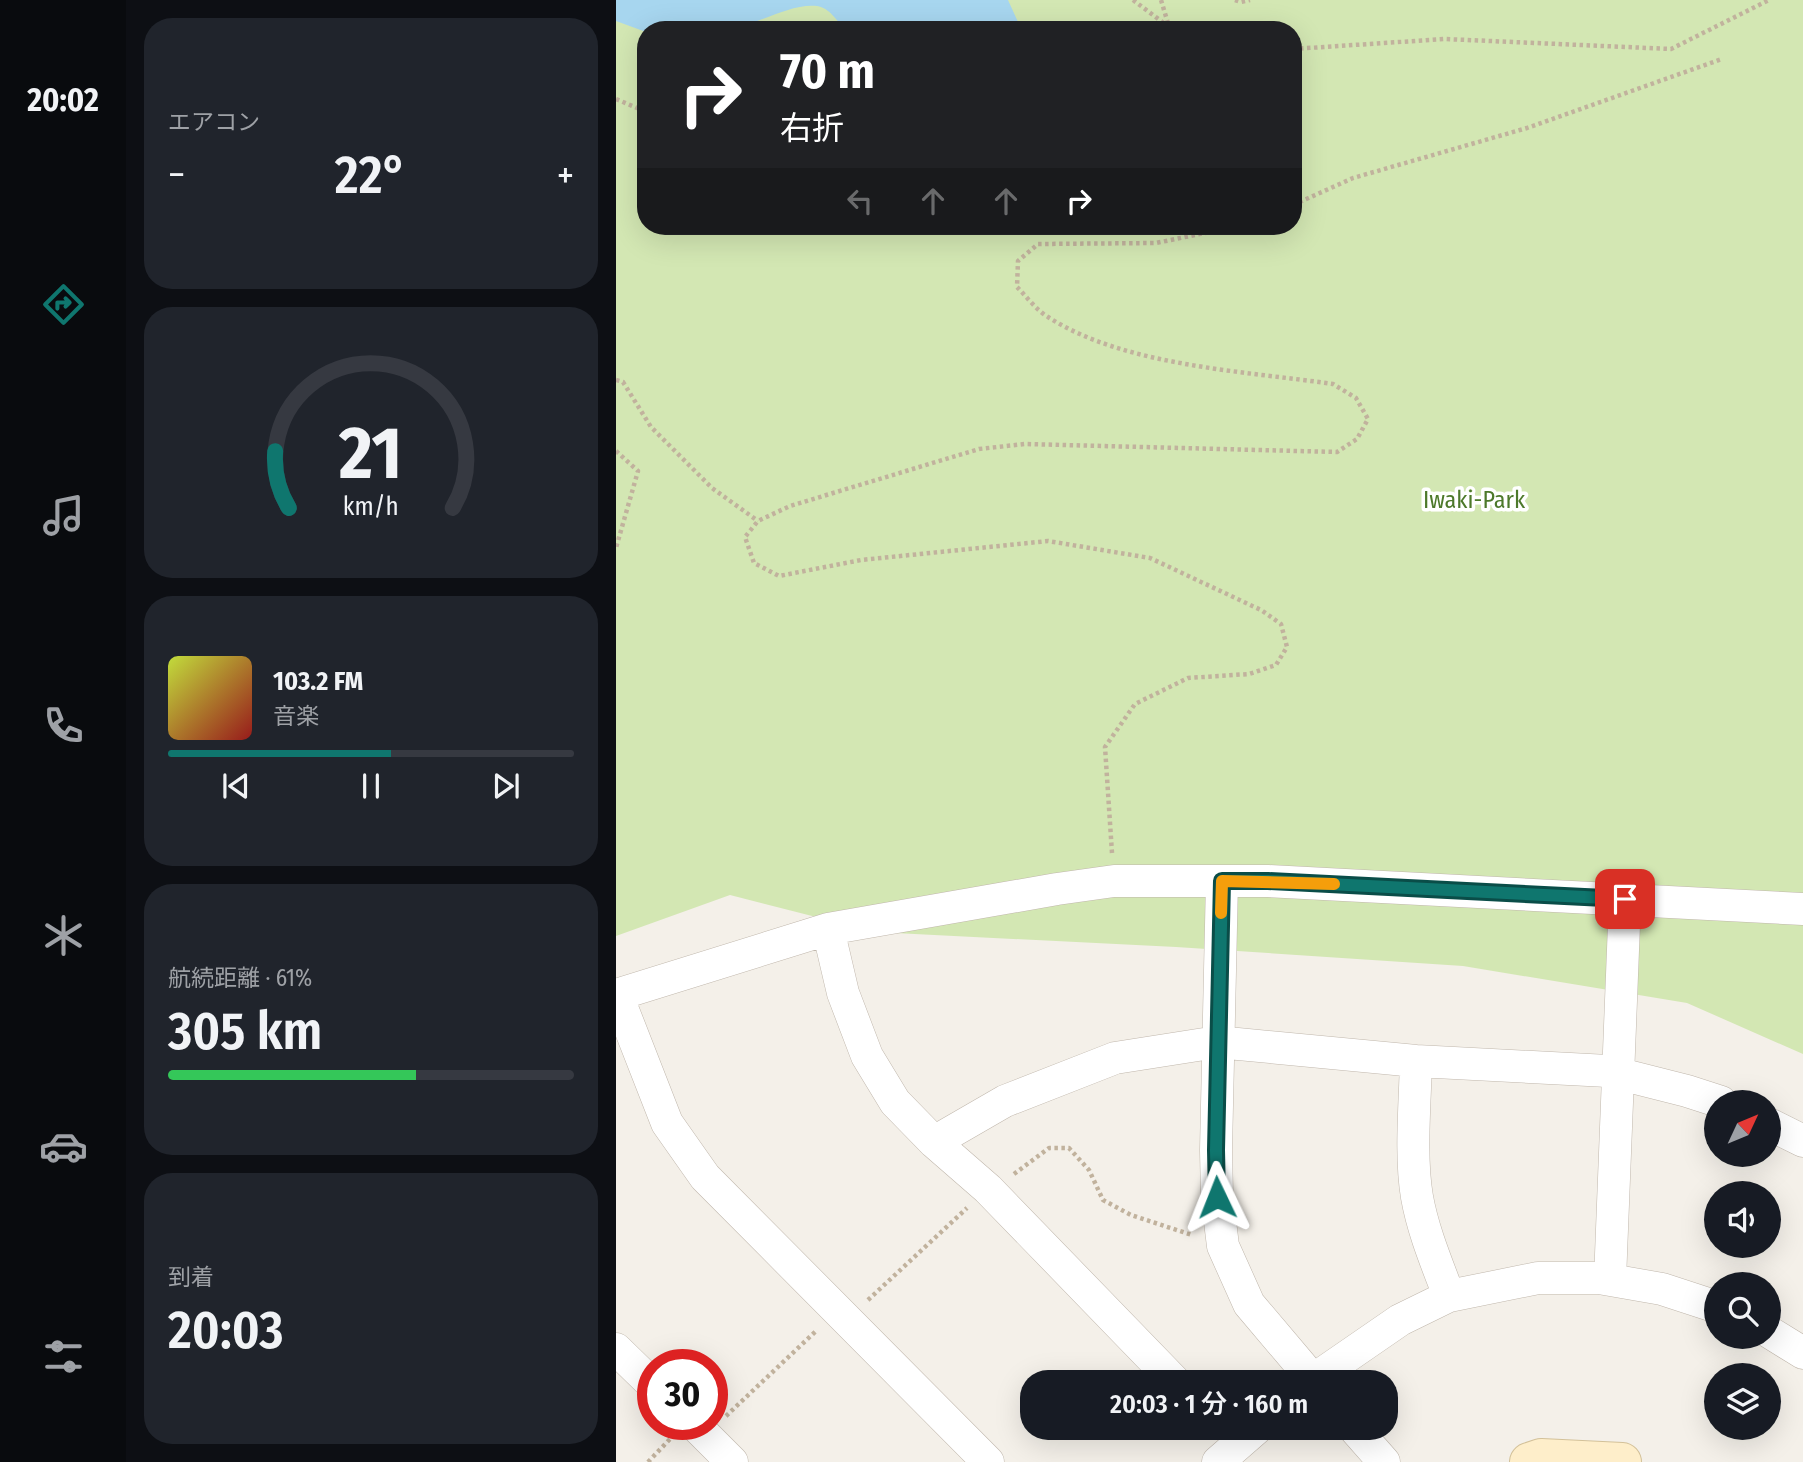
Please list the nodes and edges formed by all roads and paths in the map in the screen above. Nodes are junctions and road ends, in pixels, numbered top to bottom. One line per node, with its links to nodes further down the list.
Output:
1 (1133, 0): 6 (path)
2 (1161, 0): 7 (path)
3 (1235, 0): 4 (path)
4 (1250, 0)
5 (1769, 0): 8 (path)
6 (1161, 21)
7 (1168, 21)
8 (1302, 48)
9 (1722, 59): 12 (path)
10 (616, 99): 11 (path)
11 (637, 108)
12 (1302, 201)
13 (1195, 235): 16 (path)
14 (616, 380): 16 (path)
15 (616, 451): 17 (path)
16 (758, 521): 18 (path)
17 (616, 548)
18 (1114, 881): 19 (street); 22 (street)
19 (1222, 881): 20 (street); 24 (street)
20 (1625, 899): 21 (street); 26 (street)
21 (1803, 909)
22 (828, 929): 23 (street); 30 (street)
23 (616, 995): 36 (street)
24 (1217, 1042): 25 (street); 30 (street); 32 (street)
25 (1416, 1061): 26 (street); 34 (street)
26 (1618, 1073): 27 (street); 33 (street)
27 (1704, 1097)
28 (1782, 1131): 29 (street)
29 (1803, 1142)
30 (933, 1143): 31 (street)
31 (991, 1192): 32 (path); 36 (path); 41 (street)
32 (1223, 1246): 42 (street)
33 (1610, 1280): 34 (street); 35 (street)
34 (1449, 1296): 43 (street)
35 (1704, 1303)
36 (842, 1315): 44 (path); 50 (street)
37 (1781, 1339): 39 (street)
38 (616, 1349): 40 (street)
39 (1803, 1353)
40 (637, 1369)
41 (1163, 1370)
42 (1303, 1370)
43 (1330, 1370)
44 (728, 1403)
45 (679, 1440): 48 (path)
46 (703, 1440): 49 (street)
47 (1365, 1440): 51 (street)
48 (648, 1462)
49 (732, 1462)
50 (988, 1462)
51 (1384, 1462)
52 (1529, 1462): 53 (street)
53 (1622, 1462)

